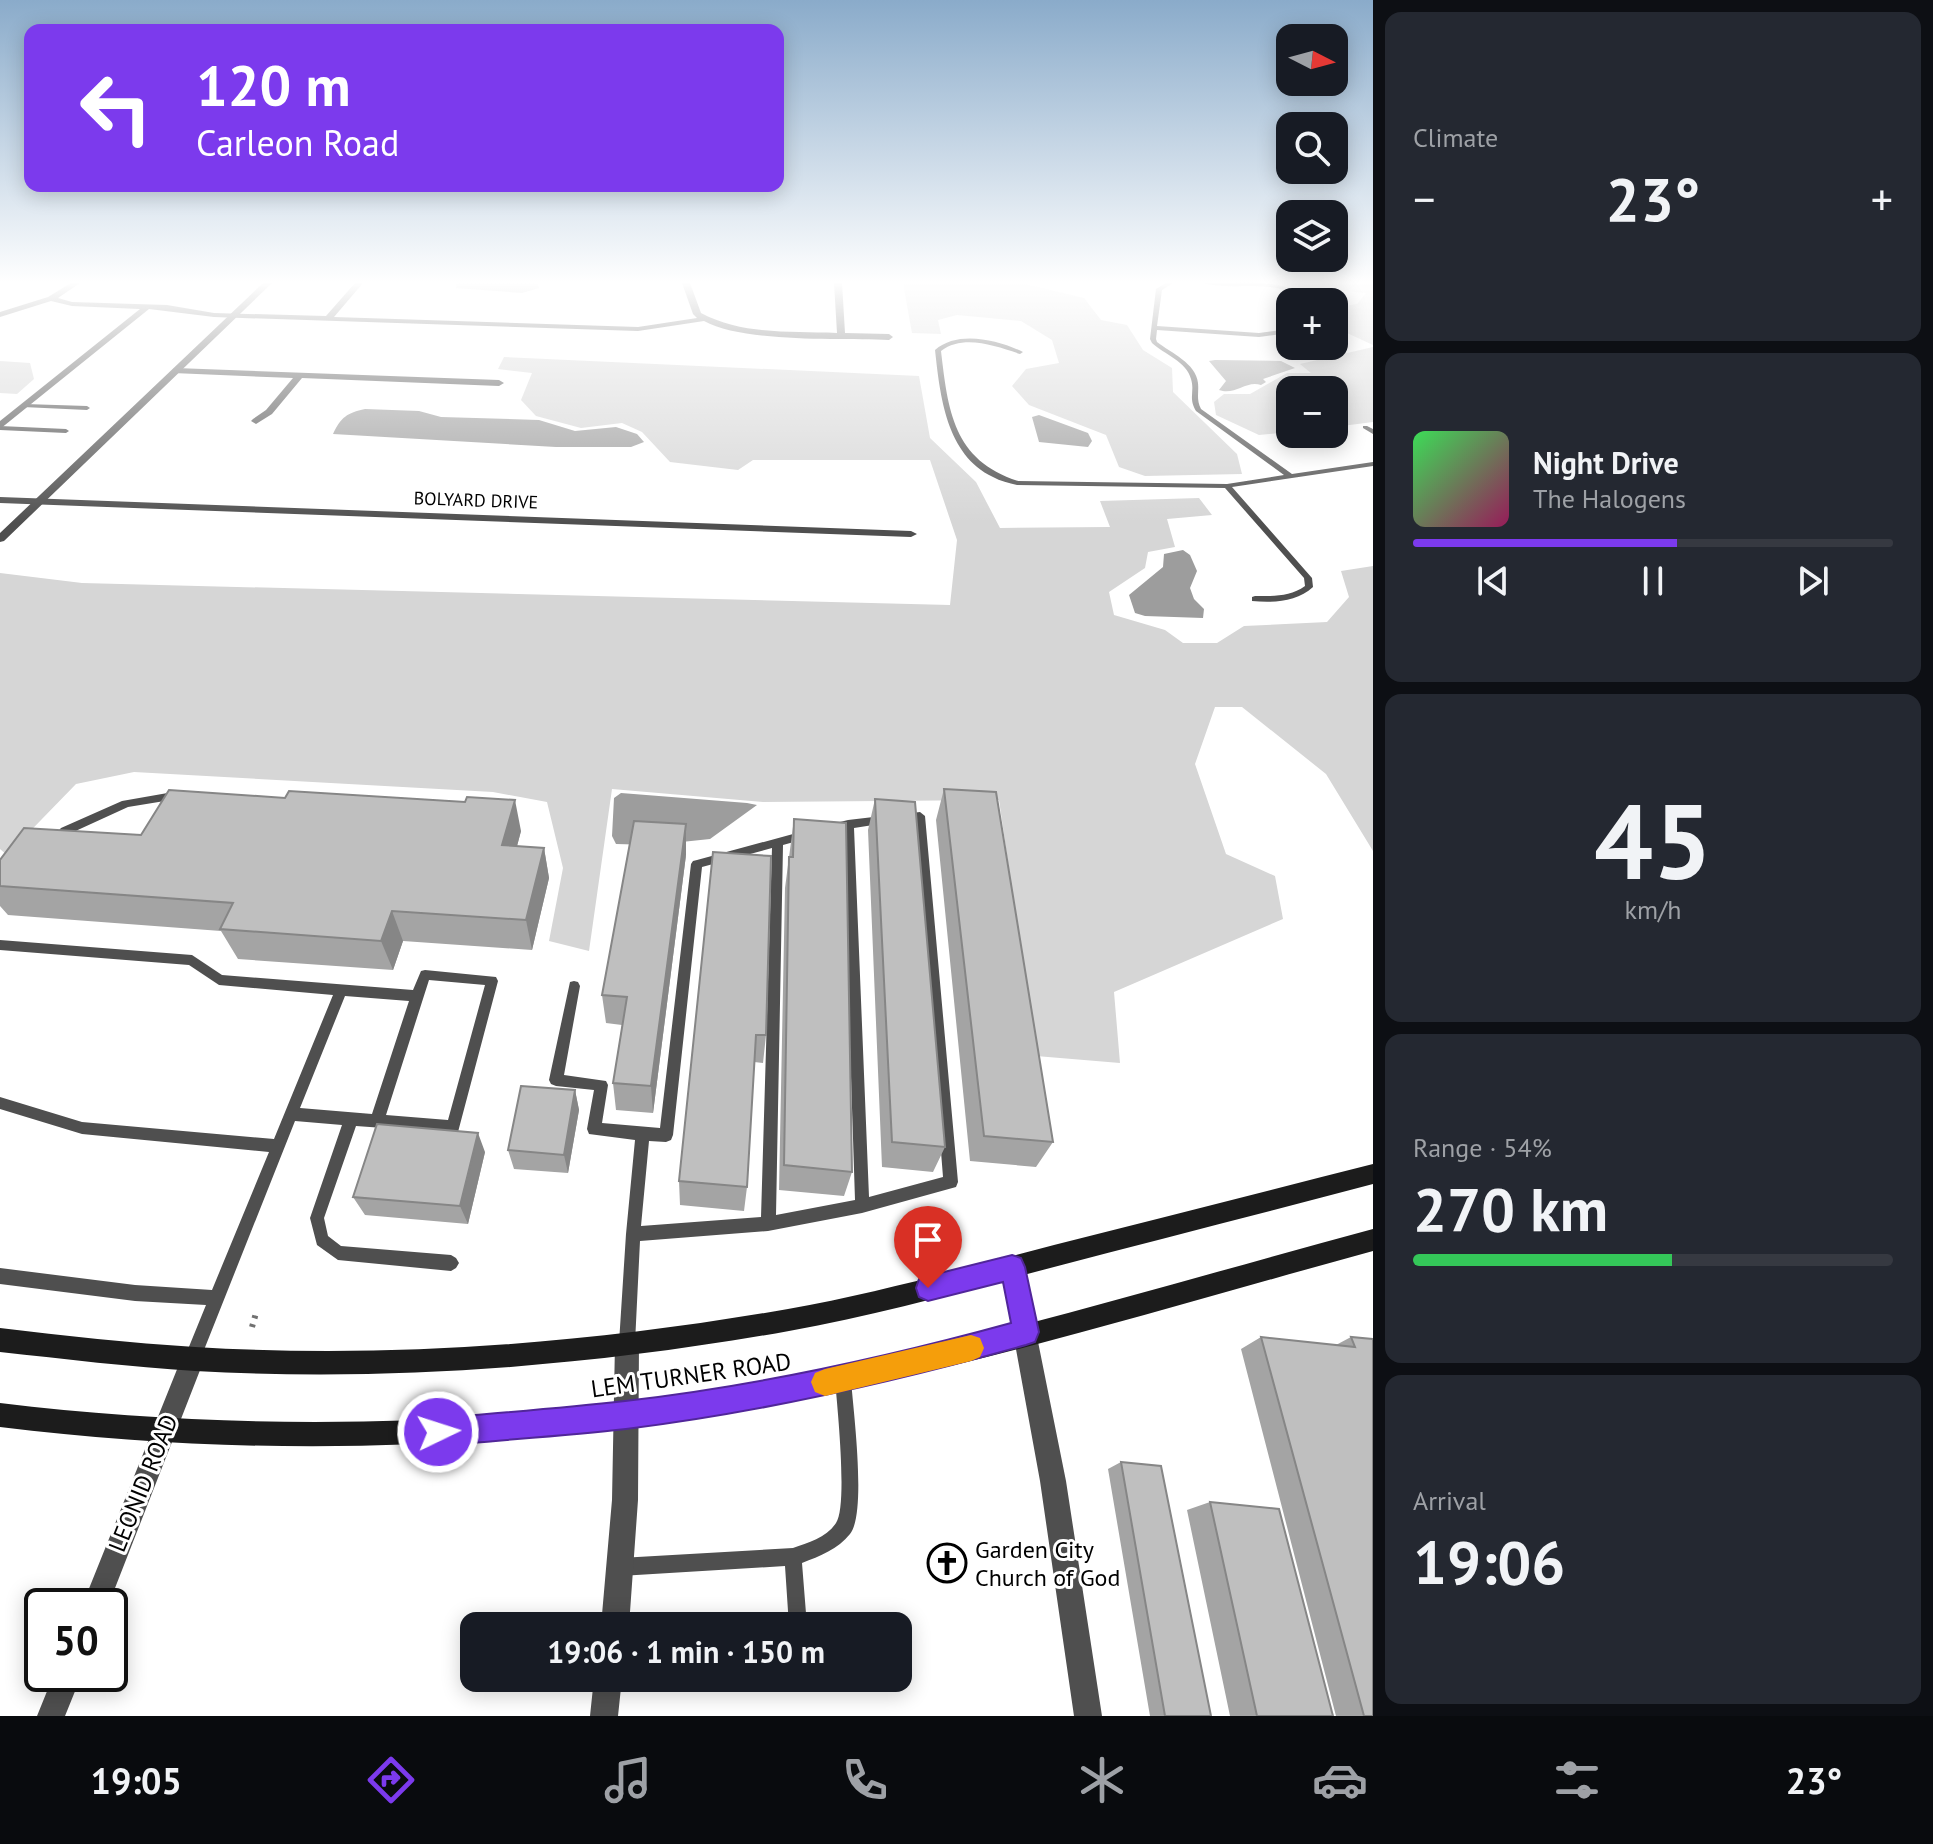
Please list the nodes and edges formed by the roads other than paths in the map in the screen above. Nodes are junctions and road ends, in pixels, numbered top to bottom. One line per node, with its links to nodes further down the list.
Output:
1 (78, 363): 8 (street)
2 (184, 363): 5 (street)
3 (939, 363): 17 (lane)
4 (1180, 363): 16 (lane)
5 (176, 371): 6 (street); 19 (street)
6 (300, 375): 7 (street); 10 (street)
7 (499, 383)
8 (25, 406): 9 (lane); 11 (street)
9 (87, 408)
10 (256, 421)
11 (0, 427): 13 (lane)
12 (1365, 427): 14 (lane)
13 (66, 431)
14 (1373, 432)
15 (1373, 464): 16 (lane)
16 (1291, 477): 17 (lane)
17 (1227, 486): 22 (lane)
18 (0, 500): 19 (street, BOLYARD DRIVE)
19 (40, 501): 20 (street, BOLYARD DRIVE); 21 (street)
20 (911, 534)
21 (0, 539)
22 (1255, 599)
23 (191, 793): 26 (lane)
24 (848, 824): 25 (lane); 38 (lane); 38 (lane)
25 (778, 842): 35 (lane); 39 (lane)
26 (46, 847)
27 (1, 947): 29 (lane)
28 (574, 986): 35 (lane)
29 (341, 991): 30 (lane); 32 (lane)
30 (417, 996): 34 (lane); 34 (lane)
31 (0, 1103): 36 (lane)
32 (291, 1114): 33 (lane); 36 (lane)
33 (351, 1119): 34 (lane); 42 (lane)
34 (377, 1121)
35 (643, 1134): 40 (lane)
36 (278, 1146): 45 (lane)
37 (1373, 1174): 43 (main road, LEM TURNER ROAD)
38 (862, 1206): 39 (lane)
39 (768, 1224): 40 (lane)
40 (633, 1234): 48 (lane)
41 (1373, 1240): 46 (main road, LEM TURNER ROAD)
42 (451, 1263)
43 (1012, 1267): 46 (street); 48 (main road, LEM TURNER ROAD)
44 (1, 1278): 45 (lane)
45 (217, 1298): 49 (lane)
46 (1026, 1332): 50 (main road, LEM TURNER ROAD); 63 (street)
47 (0, 1340): 49 (main road, LEM TURNER ROAD)
48 (627, 1343): 49 (main road, LEM TURNER ROAD); 52 (street)
49 (192, 1360): 53 (street, LEONID ROAD)
50 (843, 1378): 52 (main road, LEM TURNER ROAD); 54 (lane)
51 (0, 1415): 53 (main road, LEM TURNER ROAD)
52 (625, 1415): 53 (main road, LEM TURNER ROAD); 55 (street)
53 (163, 1433): 56 (street, LEONID ROAD)
54 (793, 1557): 55 (lane); 58 (lane)
55 (620, 1567): 57 (street)
56 (102, 1588)
57 (616, 1612)
58 (797, 1612)
59 (61, 1692): 61 (street)
60 (607, 1692): 62 (street)
61 (51, 1716)
62 (604, 1716)
63 (1088, 1716)

